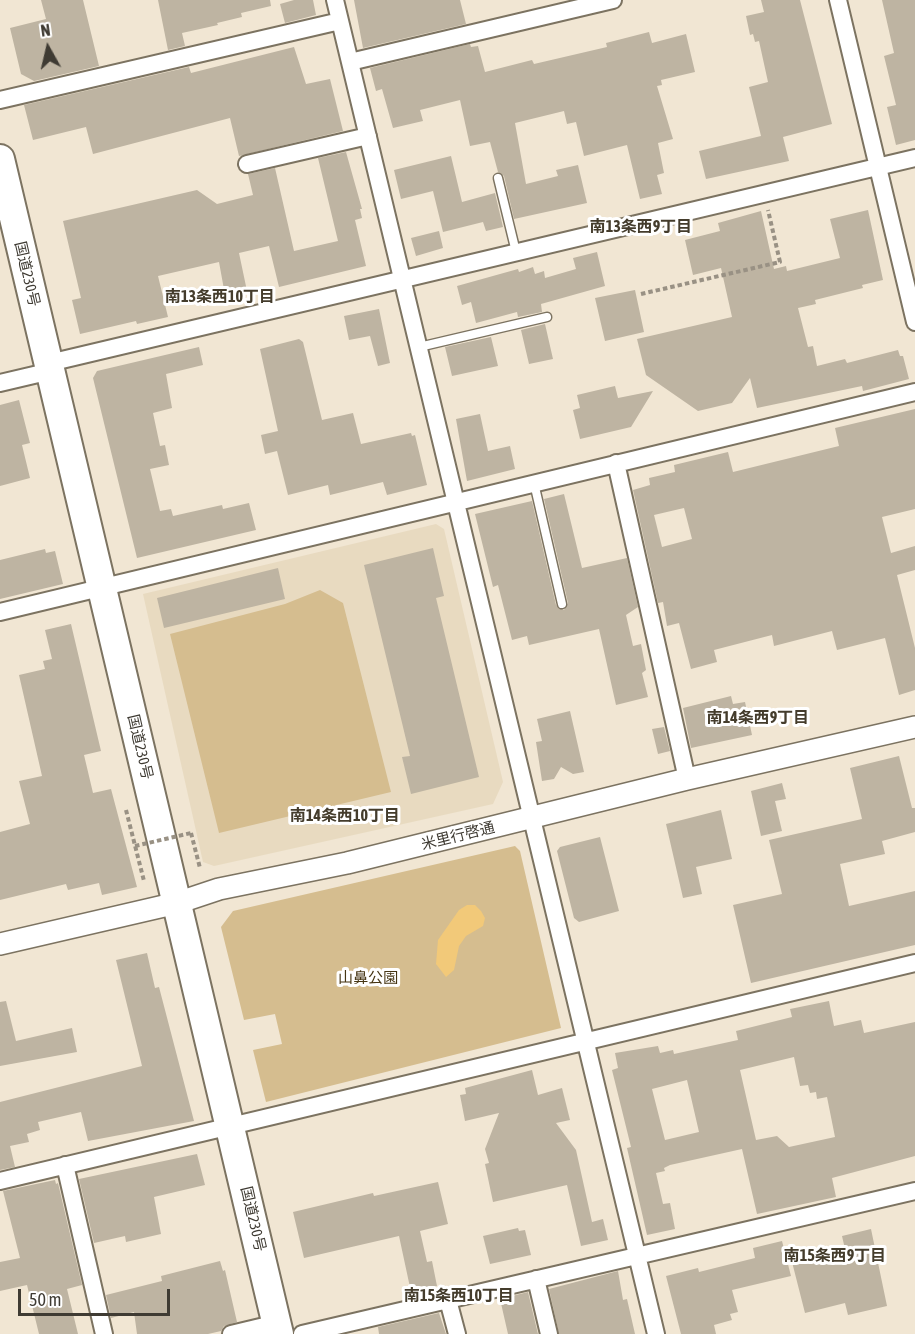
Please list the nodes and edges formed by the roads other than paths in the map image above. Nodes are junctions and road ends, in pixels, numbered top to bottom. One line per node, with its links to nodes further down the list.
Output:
1 (335, 0): 4 (street)
2 (613, 0): 5 (street)
3 (838, 0): 11 (street)
4 (340, 21): 5 (street); 6 (street)
5 (350, 62): 7 (street)
6 (0, 100)
7 (368, 136): 10 (street); 15 (street)
8 (915, 158): 11 (street)
9 (0, 159): 13 (highway, 国道230号)
10 (247, 165)
11 (878, 167): 14 (street); 17 (street)
12 (498, 178): 14 (lane)
13 (7, 215): 19 (highway, 国道230号)
14 (516, 252): 15 (street)
15 (403, 279): 18 (street); 19 (street)
16 (547, 317): 18 (lane)
17 (915, 322)
18 (419, 347): 24 (street)
19 (50, 367): 20 (street); 25 (highway, 国道230号)
20 (0, 383)
21 (915, 392): 22 (street)
22 (616, 463): 23 (street); 29 (street)
23 (534, 482): 24 (street); 26 (lane)
24 (456, 501): 25 (street); 30 (street)
25 (102, 587): 27 (street); 31 (highway, 国道230号)
26 (562, 604)
27 (0, 612)
28 (915, 726): 29 (street, 米里行啓通)
29 (687, 778): 30 (street, 米里行啓通)
30 (532, 818): 31 (street, 米里行啓通); 34 (street)
31 (177, 903): 32 (street, 米里行啓通); 35 (highway, 国道230号)
32 (0, 945)
33 (915, 963): 34 (street)
34 (586, 1041): 35 (street); 39 (street)
35 (231, 1125): 36 (street); 42 (highway, 国道230号)
36 (65, 1165): 37 (street); 43 (street)
37 (0, 1181)
38 (915, 1191): 39 (street)
39 (637, 1255): 40 (street); 47 (street)
40 (536, 1279): 41 (street); 46 (street)
41 (448, 1300): 42 (street); 45 (street)
42 (286, 1330): 44 (street)
43 (104, 1334)
44 (231, 1334)
45 (457, 1334)
46 (549, 1334)
47 (656, 1334)

